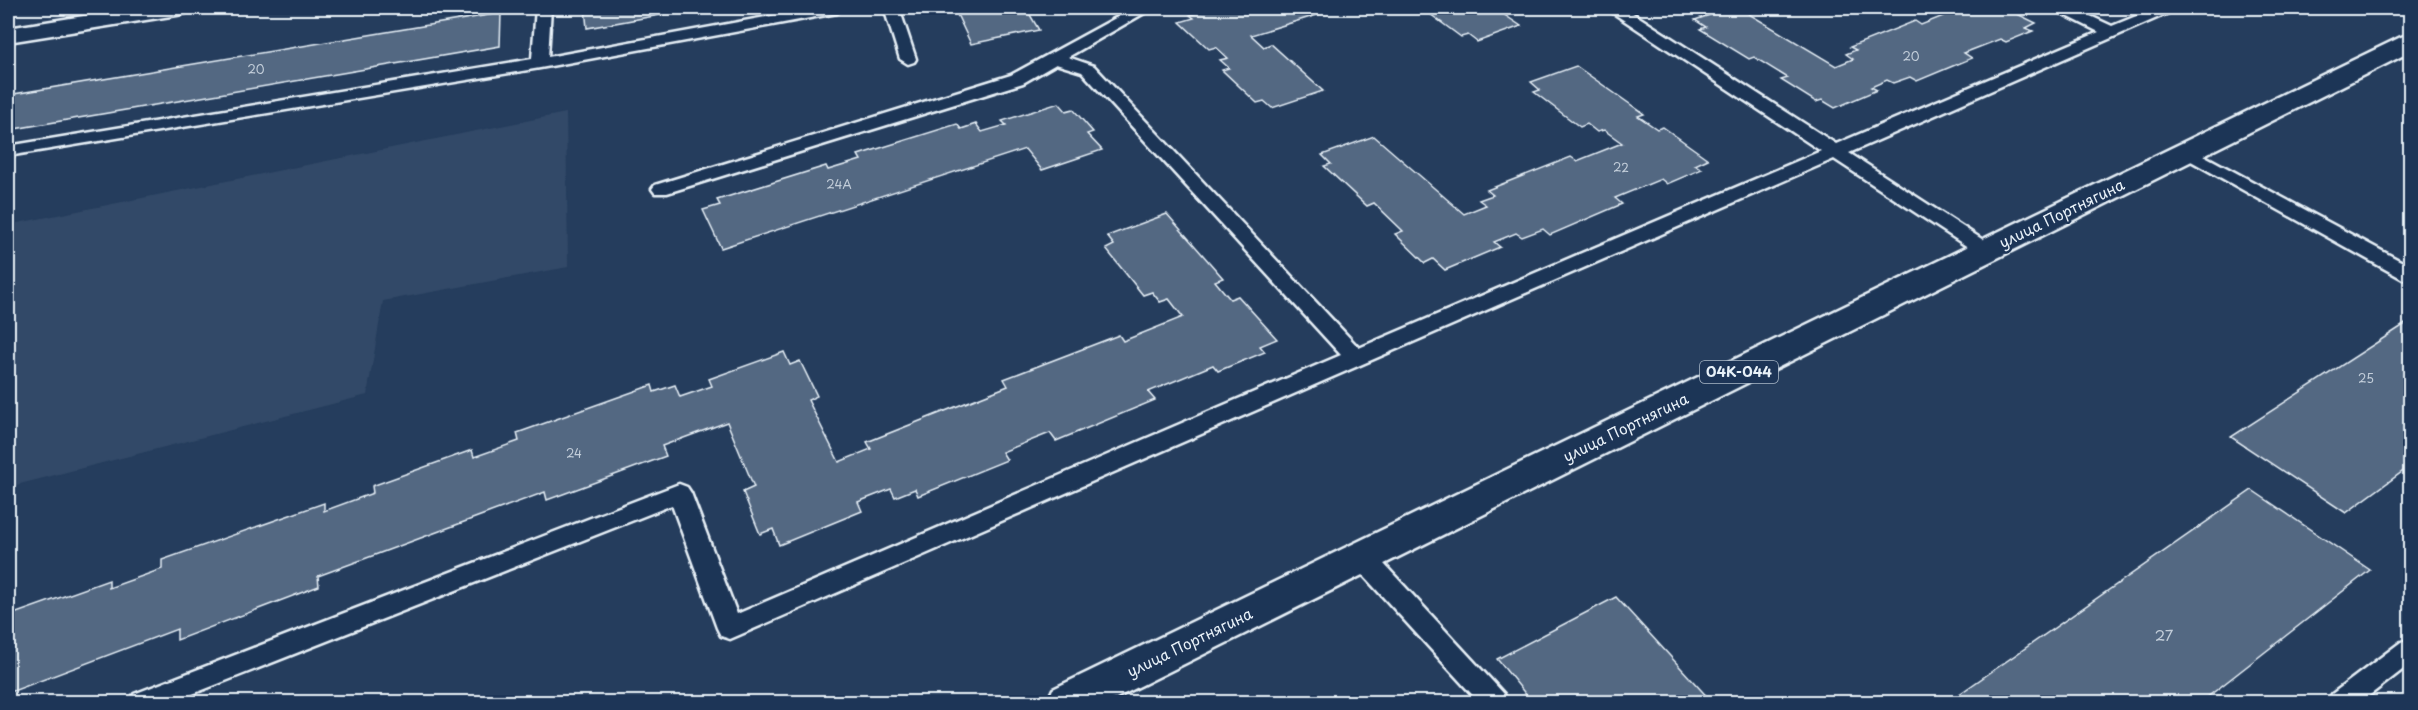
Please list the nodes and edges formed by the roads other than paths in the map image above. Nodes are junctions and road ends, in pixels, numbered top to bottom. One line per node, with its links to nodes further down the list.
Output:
1 (177, 8): 10 (main road)
2 (543, 8): 14 (lane)
3 (837, 8): 14 (lane)
4 (891, 8): 13 (lane)
5 (1145, 8): 12 (lane)
6 (1615, 8): 16 (lane)
7 (2062, 8): 9 (lane)
8 (2168, 8): 9 (lane)
9 (2111, 32): 16 (lane)
10 (8, 35)
11 (2410, 42): 17 (main road, улица Портнягина / 04К-044)
12 (1055, 58): 18 (lane); 21 (lane)
13 (908, 59)
14 (540, 63): 15 (lane)
15 (8, 151)
16 (1835, 151): 19 (lane); 21 (lane)
17 (2188, 152): 19 (main road, улица Портнягина / 04К-044); 20 (lane)
18 (661, 189)
19 (1987, 251): 22 (main road, улица Портнягина / 04К-044)
20 (2410, 274)
21 (1356, 358): 24 (lane)
22 (1363, 558): 25 (main road, улица Портнягина / 04К-044); 26 (lane)
23 (2410, 650): 27 (lane)
24 (143, 702)
25 (1068, 702)
26 (1495, 702)
27 (2341, 702)

